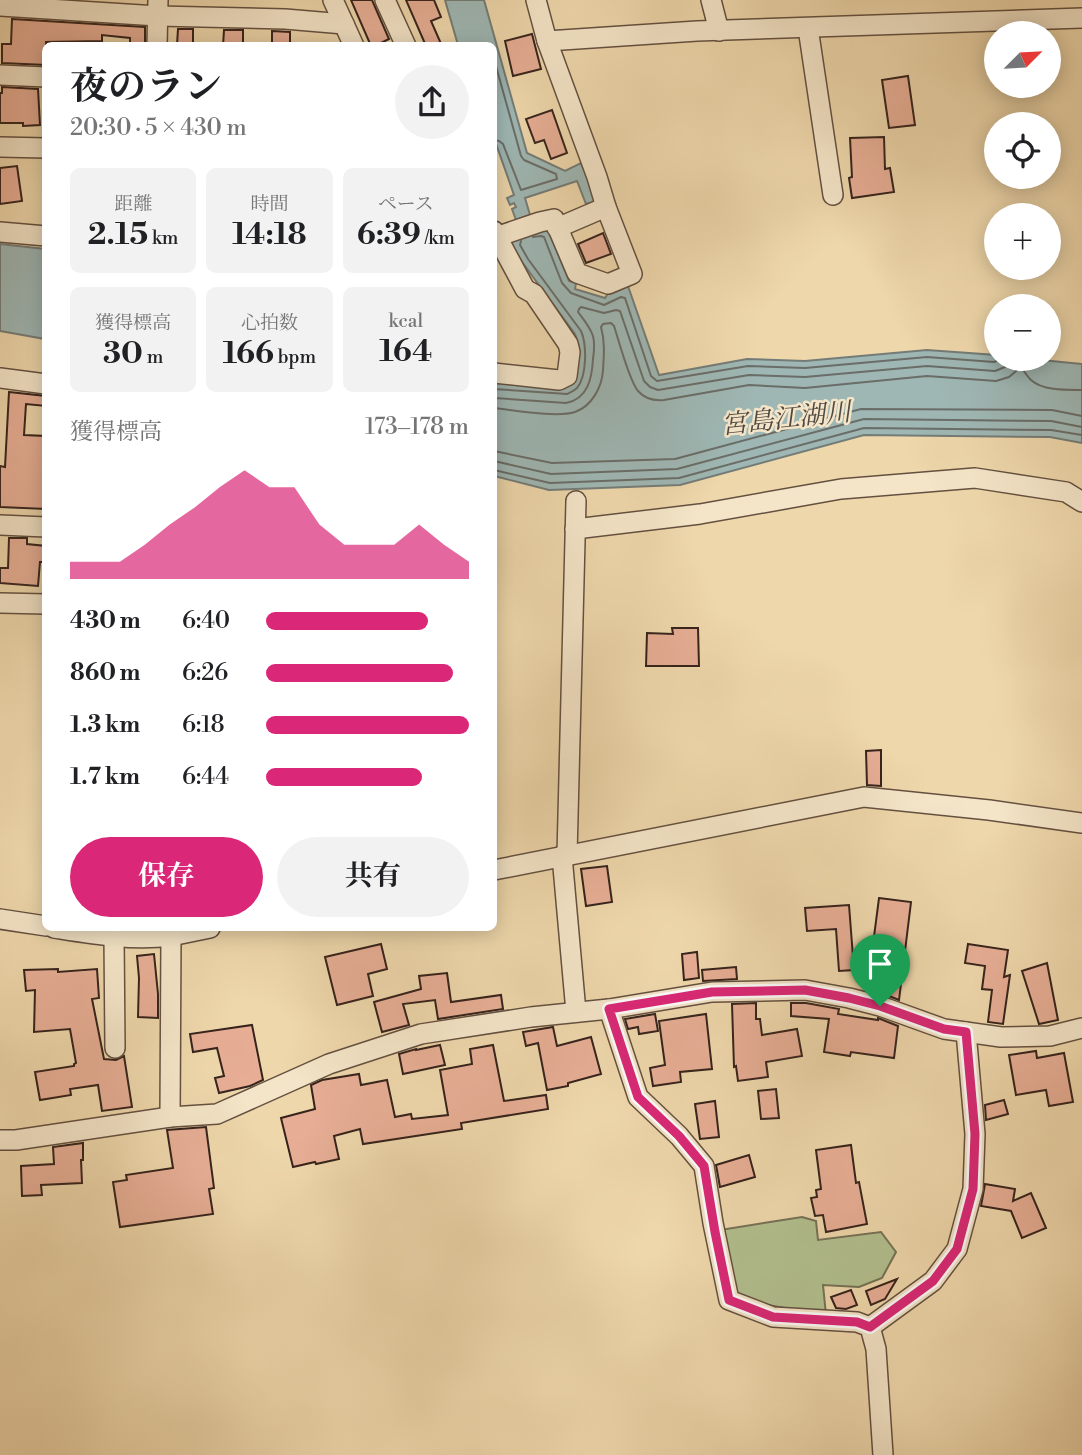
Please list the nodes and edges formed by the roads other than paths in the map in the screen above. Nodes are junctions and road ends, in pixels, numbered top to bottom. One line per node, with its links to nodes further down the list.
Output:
1 (333, 0): 8 (street)
2 (386, 0): 14 (street)
3 (536, 0): 11 (street)
4 (711, 0): 10 (street)
5 (0, 6): 6 (street)
6 (158, 8): 8 (street); 12 (street)
7 (1082, 18): 9 (street)
8 (344, 24): 13 (street)
9 (808, 28): 10 (street); 19 (street)
10 (719, 31): 11 (street)
11 (547, 41): 20 (street)
12 (157, 42)
13 (352, 42)
14 (404, 42)
15 (0, 75): 16 (street)
16 (42, 77)
17 (0, 147): 18 (street)
18 (42, 148)
19 (833, 195)
20 (606, 207): 21 (street); 21 (street)
21 (557, 228): 23 (street)
22 (0, 232): 24 (street)
23 (497, 233)
24 (42, 236)
25 (497, 238): 26 (street)
26 (497, 373)
27 (0, 378): 28 (street)
28 (42, 383)
29 (576, 501): 33 (street)
30 (1082, 502): 33 (street)
31 (0, 525): 32 (street)
32 (42, 527)
33 (575, 530): 37 (street)
34 (0, 603): 35 (street)
35 (42, 604)
36 (1082, 823): 37 (street)
37 (565, 855): 38 (street); 46 (street)
38 (497, 869)
39 (0, 919): 40 (street)
40 (42, 925)
41 (76, 931): 43 (street)
42 (195, 931): 44 (street)
43 (114, 936): 44 (street); 49 (street)
44 (170, 936): 50 (street)
45 (609, 1009): 46 (street); 48 (street); 52 (street)
46 (576, 1012): 50 (street)
47 (1082, 1028): 48 (street)
48 (966, 1032): 52 (street)
49 (115, 1048)
50 (170, 1117): 51 (street)
51 (0, 1140)
52 (870, 1327): 53 (street)
53 (883, 1455)

